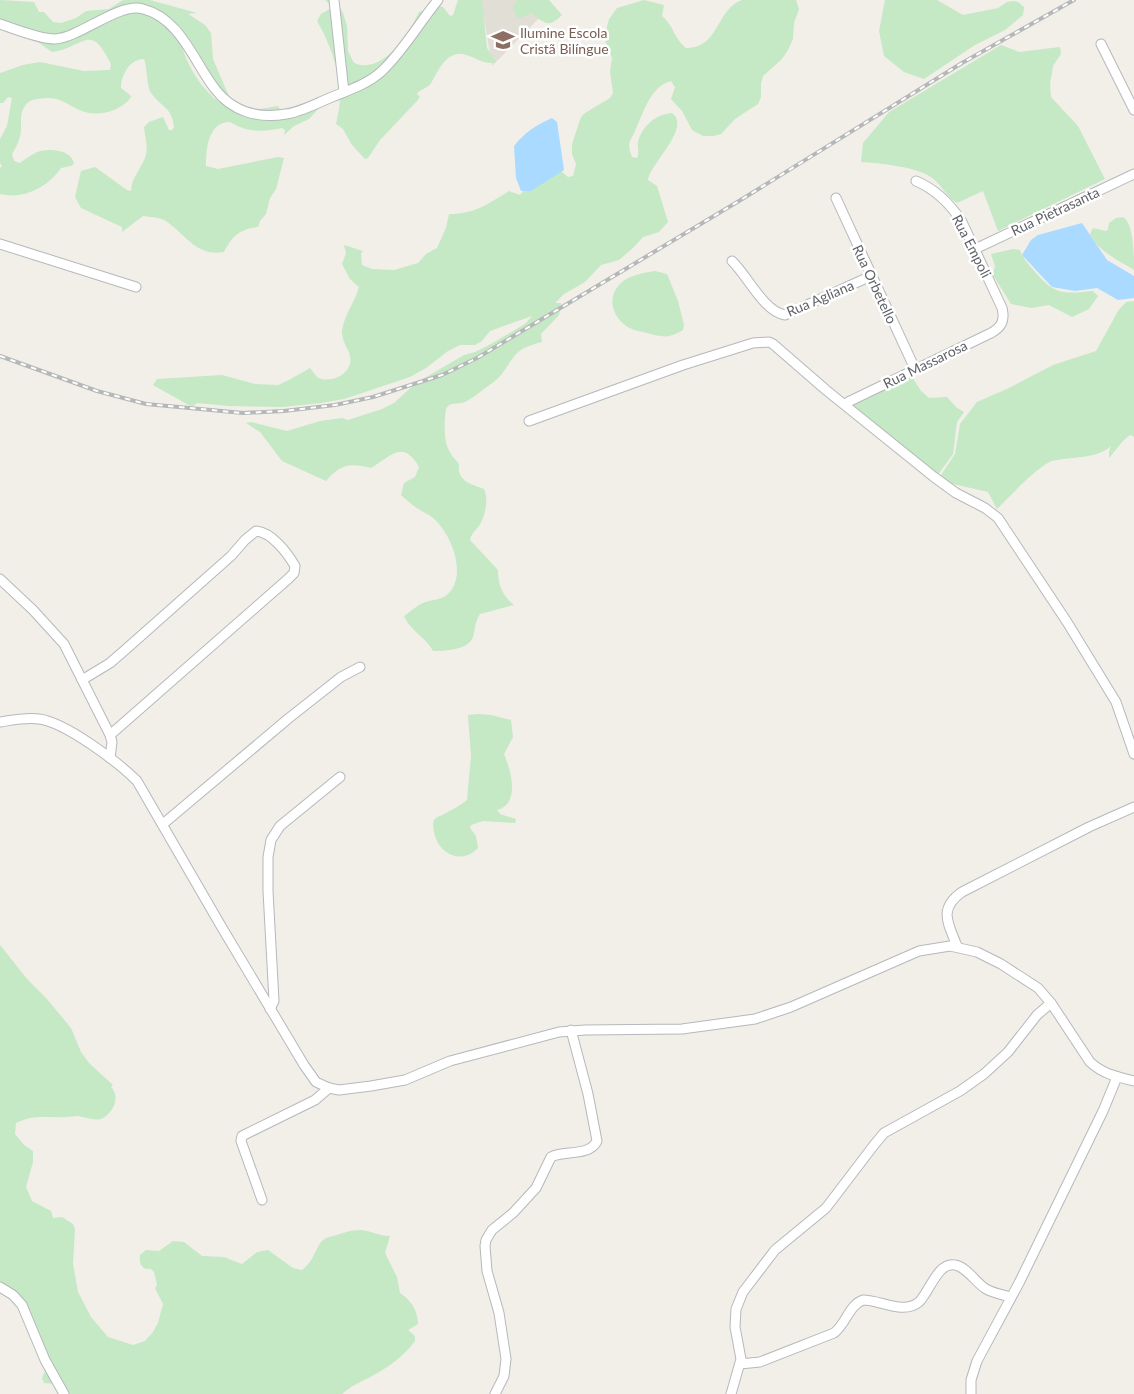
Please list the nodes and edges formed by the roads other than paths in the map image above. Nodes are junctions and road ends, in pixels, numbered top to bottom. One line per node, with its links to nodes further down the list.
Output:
1 (334, 0): 5 (street)
2 (438, 0): 5 (street)
3 (0, 24): 5 (street)
4 (1101, 44): 6 (street)
5 (344, 92)
6 (1134, 110)
7 (1134, 174): 11 (street, Rua Pietrasanta)
8 (916, 181): 11 (street, Rua Empoli)
9 (836, 198): 13 (street, Rua Orbetello)
10 (0, 244): 14 (street)
11 (975, 249): 15 (street, Rua Empoli)
12 (732, 261): 13 (street, Rua Agliana)
13 (872, 276): 16 (street, Rua Orbetello)
14 (136, 287)
15 (1000, 325): 16 (street, Rua Massarosa)
16 (915, 369): 17 (street, Rua Massarosa)
17 (848, 402)
18 (529, 421): 24 (street)
19 (0, 579): 21 (street)
20 (360, 667): 28 (street)
21 (82, 680): 23 (street); 23 (street)
22 (0, 722): 25 (street)
23 (110, 735): 25 (street)
24 (1134, 754)
25 (110, 758): 28 (street)
26 (340, 777): 31 (street)
27 (1134, 807): 29 (street)
28 (162, 824): 31 (street)
29 (957, 946): 30 (street); 32 (street)
30 (1050, 1003): 33 (street); 39 (street)
31 (270, 1009): 35 (street)
32 (571, 1030): 35 (street); 41 (street)
33 (1117, 1077): 34 (street); 38 (street)
34 (1134, 1081)
35 (329, 1088): 36 (street)
36 (262, 1200)
37 (0, 1287): 40 (street)
38 (1011, 1297): 39 (street); 43 (street)
39 (740, 1364): 42 (street)
40 (64, 1394)
41 (495, 1394)
42 (731, 1394)
43 (971, 1394)

